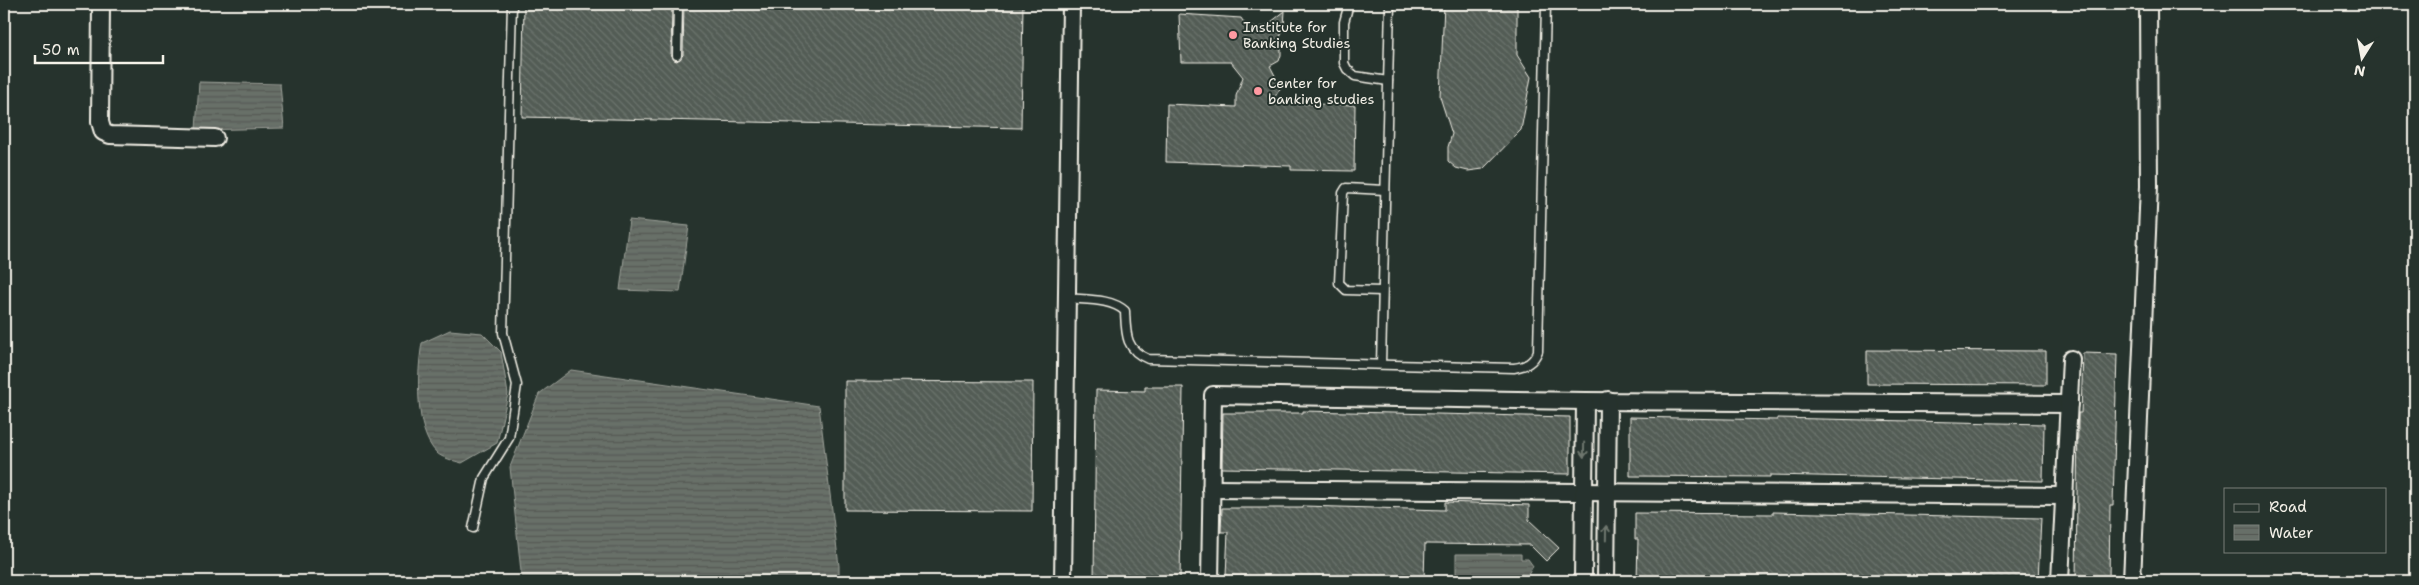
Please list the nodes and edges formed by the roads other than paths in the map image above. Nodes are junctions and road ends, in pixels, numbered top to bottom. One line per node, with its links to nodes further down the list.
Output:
1 (101, 4): 11 (street)
2 (512, 4): 24 (lane)
3 (678, 4): 9 (lane)
4 (1071, 4): 14 (street)
5 (1349, 4): 10 (lane)
6 (1390, 4): 10 (lane)
7 (1546, 4): 16 (lane)
8 (2148, 4): 30 (street)
9 (677, 55)
10 (1388, 81): 12 (lane)
11 (215, 138)
12 (1385, 190): 13 (lane); 13 (lane)
13 (1382, 291): 16 (lane)
14 (1067, 298): 16 (lane); 25 (street)
15 (2071, 359): 19 (street)
16 (1381, 364)
17 (1608, 400): 18 (street); 19 (street); 22 (street)
18 (1585, 401): 20 (street); 21 (street, one-way to 21)
19 (2069, 404): 23 (street)
20 (1211, 489): 21 (street); 26 (street)
21 (1583, 492): 22 (street); 27 (street)
22 (1607, 493): 23 (street); 28 (street, one-way to 22)
23 (2064, 496): 29 (street)
24 (472, 528)
25 (1063, 581)
26 (1210, 581)
27 (1583, 581)
28 (1606, 581)
29 (2060, 581)
30 (2132, 581)

